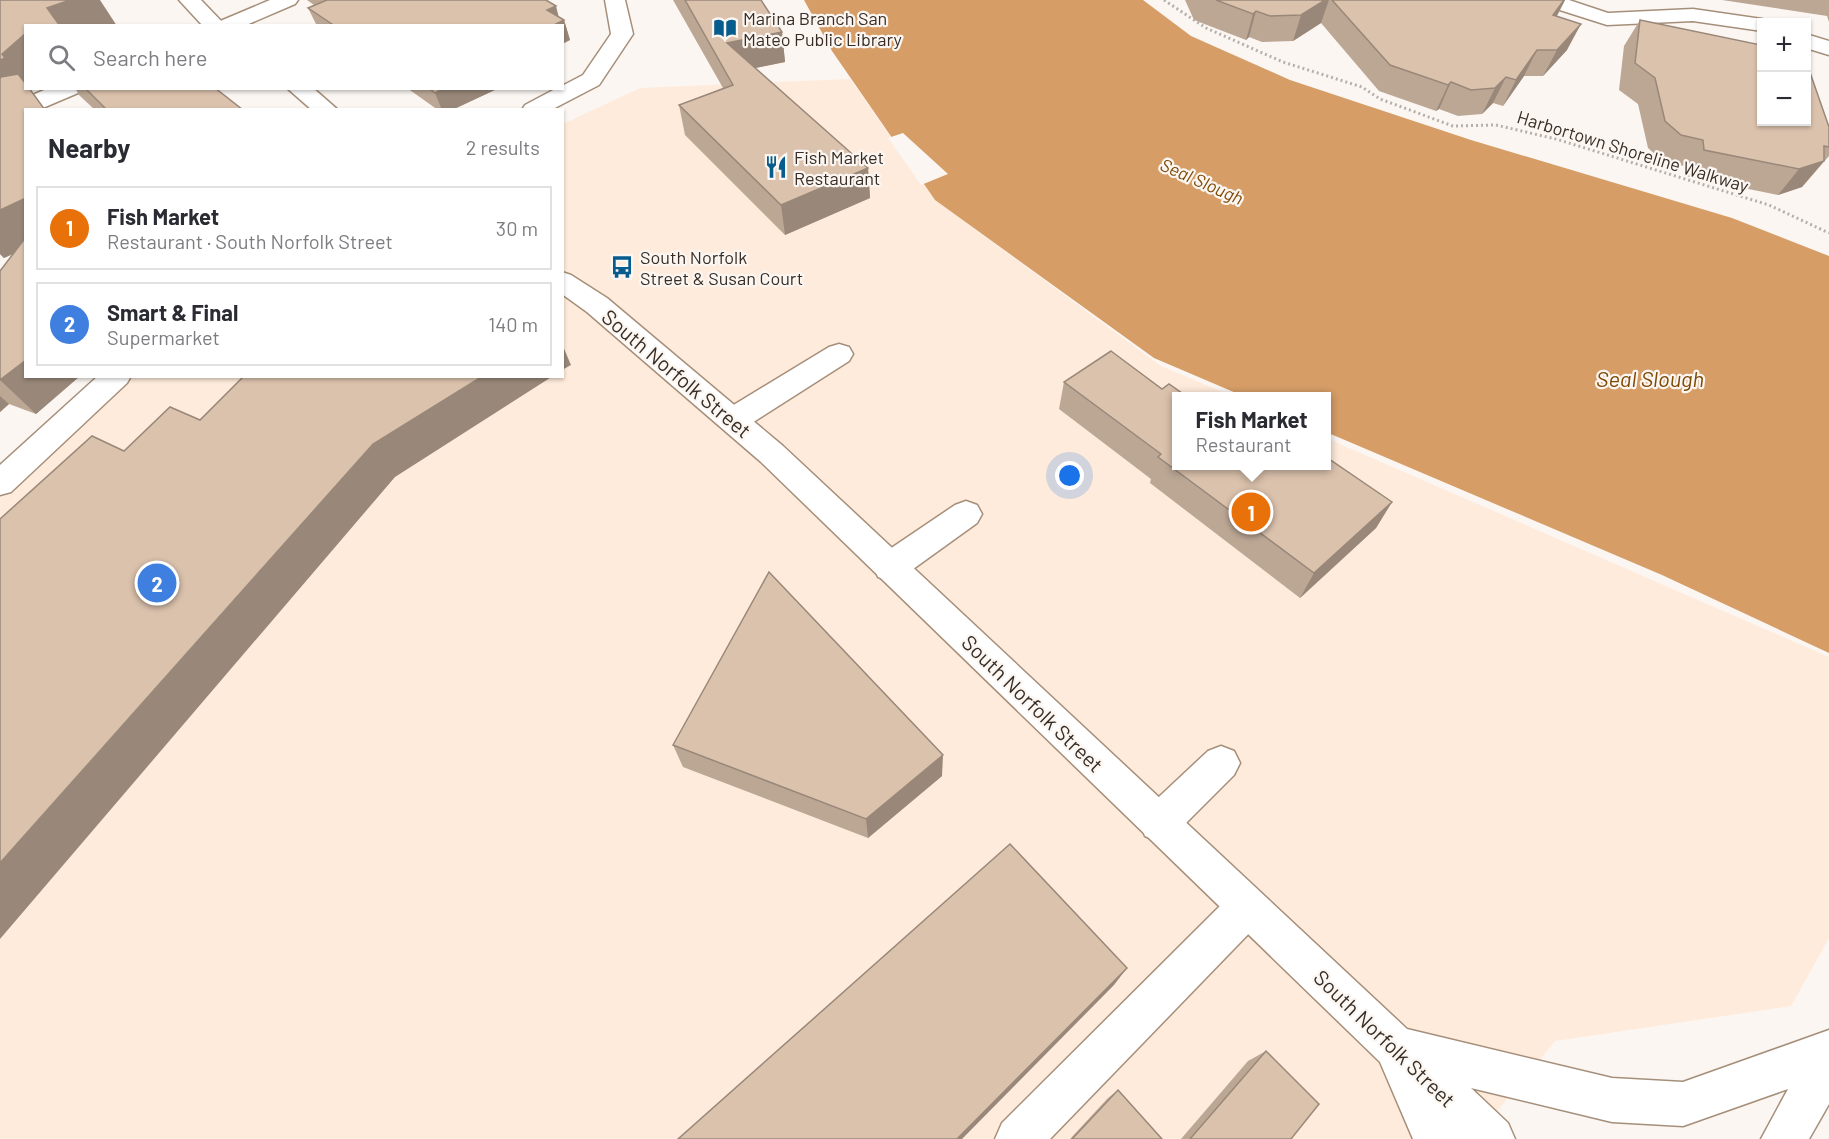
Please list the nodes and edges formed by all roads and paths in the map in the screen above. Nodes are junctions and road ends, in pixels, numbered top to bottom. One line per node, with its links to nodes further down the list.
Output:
1 (189, 0): 6 (main road)
2 (288, 0): 7 (main road)
3 (615, 0): 14 (main road)
4 (1164, 0): 16 (path, Harbortown Shoreline Walkway)
5 (1548, 0): 8 (main road)
6 (214, 24)
7 (230, 24)
8 (1757, 27)
9 (1811, 42): 10 (main road)
10 (1829, 49)
11 (65, 90): 15 (main road)
12 (301, 90): 13 (main road)
13 (324, 108)
14 (537, 108)
15 (0, 117)
16 (1829, 233)
17 (564, 282): 20 (main road, South Norfolk Street)
18 (839, 354): 20 (main road)
19 (115, 378): 21 (main road)
20 (733, 420): 23 (main road, South Norfolk Street)
21 (0, 483)
22 (966, 514): 23 (main road)
23 (890, 567): 25 (main road, South Norfolk Street)
24 (1221, 763): 25 (main road)
25 (1159, 823): 26 (main road, South Norfolk Street)
26 (1247, 907): 27 (main road, South Norfolk Street); 30 (main road)
27 (1395, 1048): 28 (main road); 31 (main road); 32 (main road, South Norfolk Street)
28 (1829, 1052)
29 (1829, 1061): 33 (main road)
30 (1018, 1139)
31 (1436, 1139)
32 (1492, 1139)
33 (1784, 1139)

